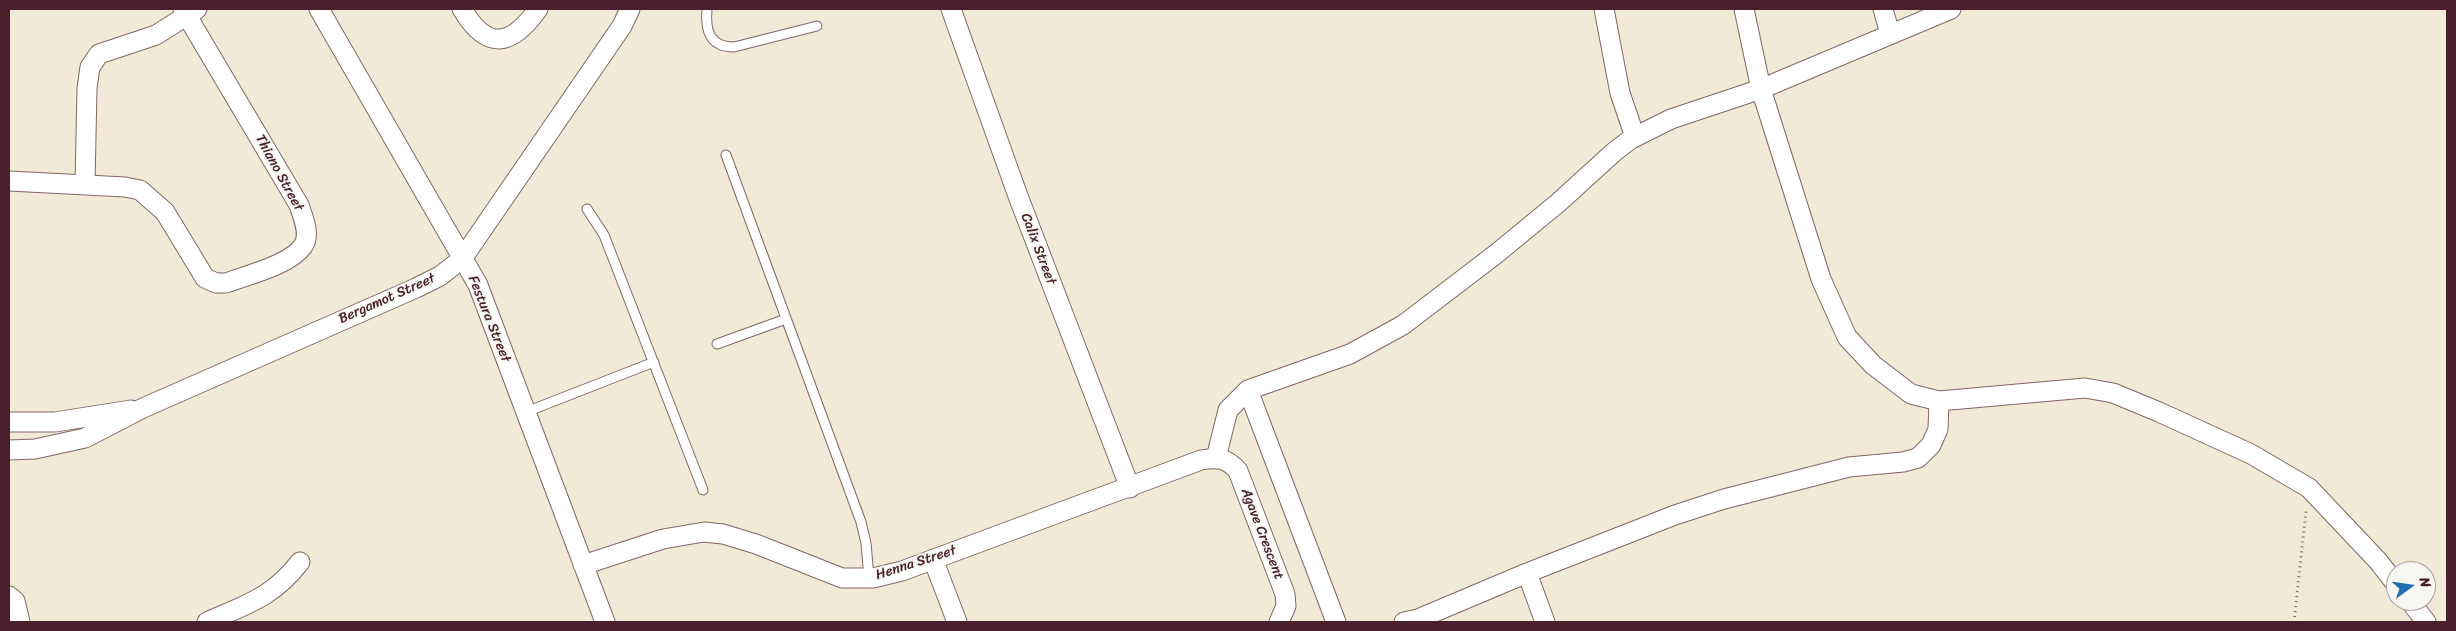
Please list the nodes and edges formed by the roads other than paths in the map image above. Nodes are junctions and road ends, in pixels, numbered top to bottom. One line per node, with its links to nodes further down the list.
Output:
1 (319, 9): 20 (street, Festura Street)
2 (462, 9): 3 (street)
3 (538, 9)
4 (630, 9): 20 (street, Bergamot Street)
5 (707, 9): 12 (lane)
6 (951, 9): 31 (street, Calix Street)
7 (1604, 9): 15 (street)
8 (1744, 9): 14 (street)
9 (1883, 9): 13 (street)
10 (1951, 9): 13 (street)
11 (189, 11): 18 (street); 18 (street, Thiano Street)
12 (817, 26)
13 (1890, 34): 14 (street)
14 (1761, 89): 15 (street); 25 (street)
15 (1635, 137): 24 (street)
16 (726, 155): 21 (lane)
17 (9, 181): 18 (street, Thiano Street)
18 (85, 185)
19 (587, 209): 23 (lane)
20 (462, 259): 26 (street, Bergamot Street); 27 (street, Festura Street)
21 (786, 319): 22 (lane); 38 (lane)
22 (717, 344)
23 (654, 362): 27 (lane); 32 (lane)
24 (1248, 390): 30 (street); 46 (street)
25 (1939, 401): 36 (street); 37 (street)
26 (143, 408): 28 (street, Bergamot Street); 29 (street, Bergamot Street)
27 (526, 412): 35 (street, Festura Street)
28 (9, 422)
29 (9, 450)
30 (1216, 458): 31 (street, Henna Street); 45 (street, Agave Crescent)
31 (1130, 488): 33 (street, Henna Street)
32 (703, 490)
33 (933, 559): 38 (street, Henna Street); 44 (street)
34 (300, 562): 42 (street)
35 (583, 565): 38 (street, Henna Street); 43 (street, Festura Street)
36 (2386, 571)
37 (1527, 573): 47 (street); 48 (street)
38 (869, 578)
39 (9, 596): 41 (street)
40 (2418, 611): 49 (street)
41 (20, 622)
42 (207, 622)
43 (605, 622)
44 (957, 622)
45 (1278, 622)
46 (1336, 622)
47 (1404, 622)
48 (1545, 622)
49 (2426, 622)

